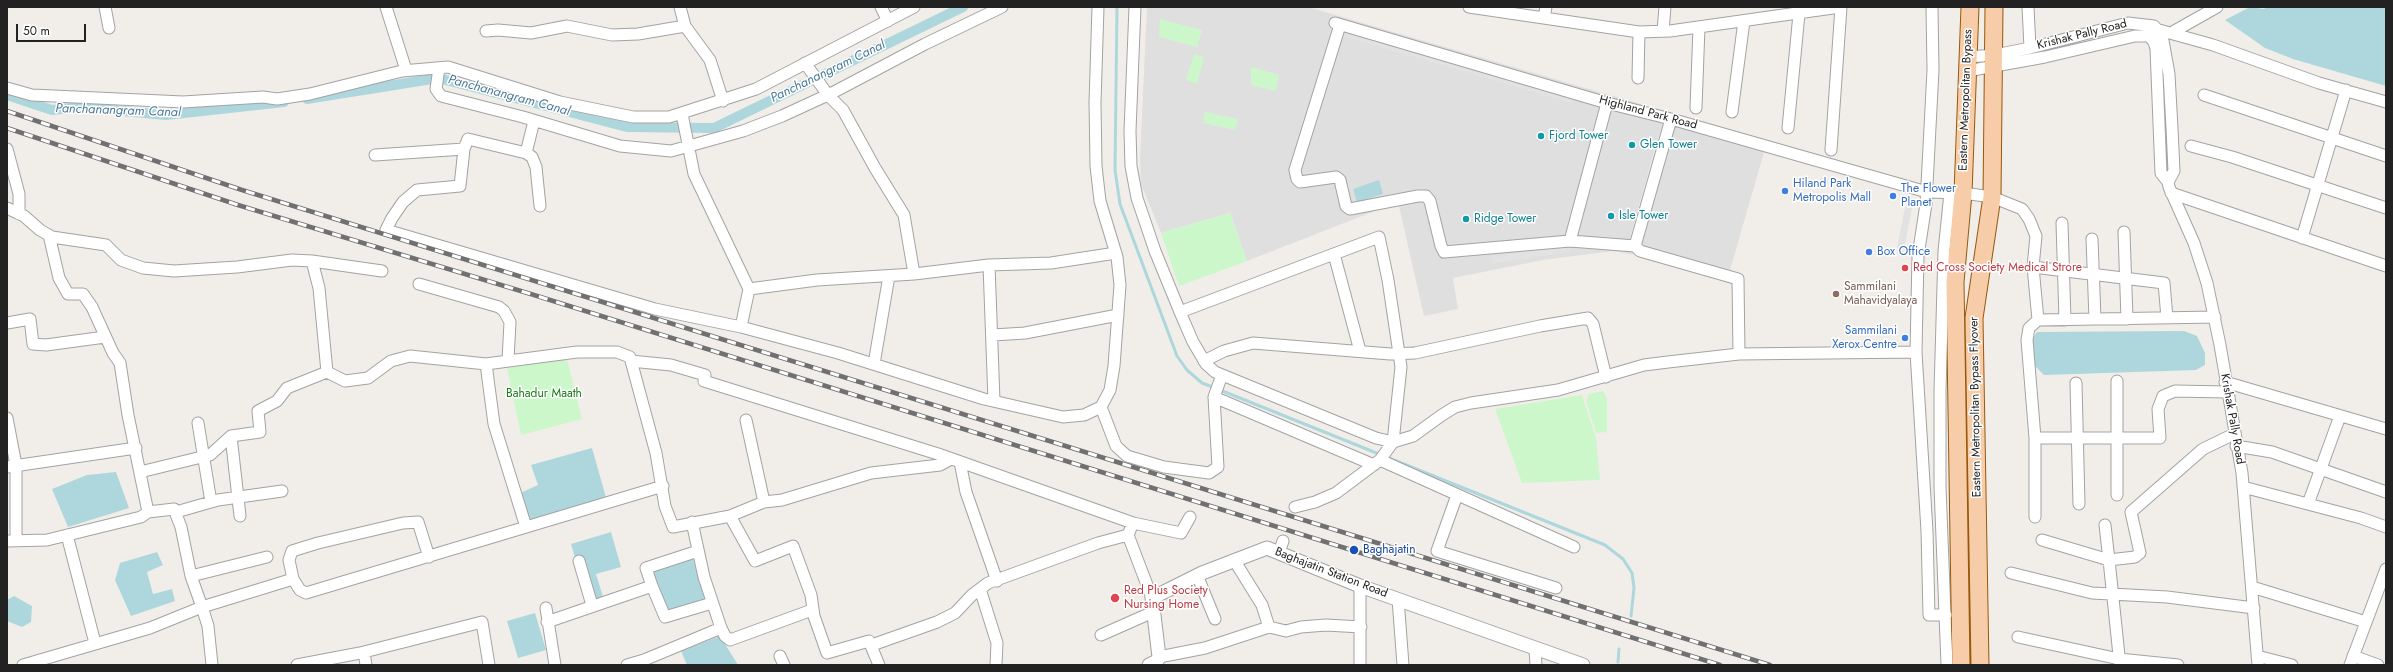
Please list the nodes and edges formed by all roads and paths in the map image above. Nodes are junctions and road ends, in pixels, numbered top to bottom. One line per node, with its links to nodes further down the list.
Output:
1 (105, 7): 24 (street)
2 (386, 7): 35 (street)
3 (680, 7): 22 (street)
4 (881, 7): 20 (street)
5 (914, 7): 20 (street)
6 (1002, 7): 40 (street)
7 (1098, 7): 77 (street)
8 (1135, 7): 91 (street)
9 (1475, 7): 18 (street)
10 (1665, 7): 27 (street)
11 (1841, 7): 17 (street); 56 (street)
12 (1932, 7): 62 (street)
13 (1970, 7): 34 (main road, Eastern Metropolitan Bypass)
14 (1994, 7): 32 (main road, Eastern Metropolitan Bypass Flyover)
15 (2028, 7): 31 (street)
16 (2217, 7): 29 (street)
17 (1811, 9): 19 (street)
18 (1545, 12): 28 (street)
19 (1799, 14): 21 (street); 50 (street)
20 (888, 21): 33 (street)
21 (1744, 21): 23 (street); 46 (street)
22 (685, 26): 26 (street); 42 (street)
23 (1699, 27): 27 (street); 45 (street)
24 (109, 28)
25 (2159, 30): 29 (street); 30 (street); 31 (street, Krishak Pally Road); 60 (street, Krishak Pally Road)
26 (486, 31)
27 (1662, 31): 28 (street)
28 (1639, 32): 37 (street)
29 (2171, 33): 39 (street)
30 (2149, 36): 32 (street, Krishak Pally Road); 60 (street, Krishak Pally Road)
31 (2030, 48): 32 (street, Krishak Pally Road)
32 (1995, 61): 34 (street, Krishak Pally Road); 65 (main road, Eastern Metropolitan Bypass Flyover)
33 (805, 63): 40 (street); 42 (street)
34 (1968, 64): 63 (main road, Eastern Metropolitan Bypass)
35 (406, 70): 36 (street); 38 (street)
36 (438, 71): 47 (street); 49 (street)
37 (1638, 78)
38 (7, 88)
39 (2346, 90): 43 (street); 51 (street)
40 (828, 95): 52 (street); 85 (street)
41 (2204, 95): 51 (street)
42 (723, 101): 47 (street)
43 (2386, 102)
44 (1607, 103): 48 (street, Highland Park Road); 75 (street); 75 (street, Highland Park Road)
45 (1696, 108)
46 (1732, 112)
47 (683, 119): 52 (street)
48 (1671, 119): 62 (street, Highland Park Road); 76 (street)
49 (534, 121): 52 (street); 57 (street)
50 (1788, 128)
51 (2333, 138): 59 (street); 61 (street)
52 (688, 143): 90 (street)
53 (2191, 146): 61 (street)
54 (7, 149): 69 (street)
55 (464, 149): 57 (street); 58 (street); 100 (street)
56 (1830, 150)
57 (526, 153): 66 (street)
58 (375, 155)
59 (2386, 156)
60 (2168, 182): 64 (street, Krishak Pally Road)
61 (2317, 186): 68 (street); 73 (street)
62 (1927, 192): 63 (street, Highland Park Road); 104 (street)
63 (1956, 193): 65 (street, Highland Park Road); 195 (street); 226 (main road, Eastern Metropolitan Bypass Flyover)
64 (2170, 193): 73 (street); 93 (street, Krishak Pally Road)
65 (1992, 197): 82 (street, Highland Park Road); 227 (main road, Eastern Metropolitan Bypass Flyover)
66 (540, 206)
67 (7, 208): 69 (street)
68 (2386, 208)
69 (19, 214): 72 (street)
70 (2062, 223): 83 (street)
71 (2124, 232): 88 (street)
72 (49, 235): 79 (street); 102 (street)
73 (2302, 238): 81 (street)
74 (2092, 239): 86 (street)
75 (1570, 241): 76 (street)
76 (1635, 246): 106 (street)
77 (1116, 253): 80 (street); 92 (street)
78 (1334, 254): 91 (street); 103 (street); 105 (street)
79 (312, 261): 84 (street); 112 (street)
80 (989, 265): 85 (street); 101 (street)
81 (2386, 266)
82 (2033, 267): 83 (street); 97 (street, Highland Park Road)
83 (2063, 269): 86 (street); 98 (street)
84 (382, 272)
85 (914, 274): 87 (street)
86 (2093, 274): 88 (street); 95 (street)
87 (889, 276): 90 (street); 111 (street)
88 (2125, 277): 94 (street); 96 (street)
89 (419, 284): 107 (street)
90 (749, 289): 100 (street)
91 (1180, 312): 109 (street)
92 (1118, 315): 101 (street); 120 (street)
93 (2215, 317): 94 (street); 117 (street, Krishak Pally Road)
94 (2167, 318): 96 (street)
95 (2095, 319): 96 (street); 98 (street)
96 (2127, 319)
97 (2038, 320): 98 (street); 128 (street)
98 (2065, 320)
99 (7, 323): 102 (street)
100 (741, 327): 111 (street)
101 (992, 335): 119 (street)
102 (105, 337): 133 (street)
103 (1360, 351): 105 (street); 109 (street)
104 (1916, 352): 106 (street); 195 (street)
105 (1399, 354): 113 (street); 131 (street)
106 (1739, 354): 113 (street)
107 (508, 360): 108 (street); 110 (street)
108 (631, 361): 136 (street); 140 (street)
109 (1204, 361): 114 (street)
110 (486, 364): 112 (street); 161 (street)
111 (874, 364): 119 (street)
112 (327, 372): 127 (street)
113 (1606, 377): 131 (street)
114 (1221, 378): 118 (street); 131 (street)
115 (2117, 381): 130 (street)
116 (2076, 383): 129 (street)
117 (2226, 387): 121 (street); 126 (street, Krishak Pally Road); 130 (street)
118 (1214, 397): 120 (street); 135 (street)
119 (994, 401): 120 (street)
120 (1103, 411)
121 (2340, 416): 125 (street); 138 (street)
122 (7, 418): 137 (street)
123 (746, 420): 148 (street)
124 (198, 423): 134 (street)
125 (2386, 429)
126 (2234, 434): 132 (street, Krishak Pally Road); 172 (street)
127 (231, 436): 134 (street); 146 (street)
128 (2035, 438): 129 (street); 157 (street)
129 (2076, 438): 130 (street); 149 (street)
130 (2118, 438): 145 (street)
131 (1393, 442): 135 (street)
132 (2236, 446): 138 (street); 141 (street, Krishak Pally Road)
133 (136, 448): 137 (street); 139 (street)
134 (204, 457): 139 (street); 147 (street)
135 (1381, 459): 144 (street); 151 (street)
136 (956, 461): 148 (street); 159 (street); 179 (street)
137 (12, 466): 166 (street)
138 (2322, 470): 143 (street); 150 (street)
139 (140, 472): 152 (street)
140 (663, 486): 158 (street); 161 (street)
141 (2243, 487): 150 (street); 182 (street, Krishak Pally Road)
142 (282, 491): 146 (street)
143 (2386, 492)
144 (1457, 495): 167 (street); 184 (street)
145 (2117, 495)
146 (238, 498): 147 (street); 154 (street)
147 (211, 502): 153 (street)
148 (764, 502): 155 (street)
149 (2079, 504)
150 (2308, 504): 162 (street)
151 (1295, 507)
152 (148, 512): 153 (street); 163 (street)
153 (176, 512): 177 (street)
154 (240, 516)
155 (730, 516): 158 (street); 193 (street)
156 (1190, 517): 159 (street)
157 (2036, 517)
158 (692, 522): 168 (street)
159 (1133, 523): 164 (street)
160 (2105, 525): 172 (street)
161 (526, 526): 170 (street)
162 (2386, 527)
163 (67, 535): 166 (street); 204 (street)
164 (1128, 535): 179 (street); 186 (street)
165 (2042, 540): 172 (street)
166 (12, 541)
167 (1574, 547)
168 (698, 551): 180 (street); 188 (street)
169 (267, 556): 177 (street)
170 (429, 557): 178 (street); 178 (street)
171 (1234, 560): 176 (street, Baghajatin Station Road); 181 (street, Baghajatin Station Road); 199 (street)
172 (2109, 560): 185 (street)
173 (579, 561): 189 (street)
174 (2386, 568): 198 (street)
175 (2011, 573): 185 (street)
176 (1197, 575): 186 (street, Baghajatin Station Road); 196 (street)
177 (191, 576): 190 (street)
178 (293, 579): 190 (street)
179 (997, 581): 183 (street)
180 (652, 586): 188 (street); 189 (street)
181 (1360, 586): 187 (street, Baghajatin Station Road); 200 (street)
182 (2252, 587): 192 (street, Krishak Pally Road); 198 (street)
183 (980, 588): 205 (street); 220 (street)
184 (1556, 588)
185 (2112, 594): 192 (street); 211 (street)
186 (1152, 598): 194 (street)
187 (1398, 599): 206 (street, Baghajatin Station Road); 222 (street)
188 (712, 603): 201 (street)
189 (592, 605): 197 (street)
190 (202, 607): 204 (street); 213 (street)
191 (546, 608): 197 (street)
192 (2254, 608): 208 (street, Krishak Pally Road)
193 (812, 610): 201 (street); 205 (street)
194 (1153, 612): 202 (street); 210 (street)
195 (1946, 615): 225 (street)
196 (1214, 620)
197 (548, 622): 217 (street)
198 (2366, 622): 209 (street)
199 (1269, 627): 200 (street); 210 (street)
200 (1361, 627): 221 (street)
201 (721, 628): 218 (street)
202 (1101, 636)
203 (2018, 637): 211 (street)
204 (95, 643): 212 (street)
205 (872, 645): 219 (street)
206 (1535, 650): 223 (street); 224 (street, Baghajatin Station Road)
207 (364, 652): 214 (street); 215 (street); 216 (street)
208 (2258, 660): 229 (street)
209 (2352, 660): 230 (street)
210 (1154, 661)
211 (2119, 662): 228 (street)
212 (23, 665)
213 (212, 665)
214 (297, 665)
215 (366, 665)
216 (490, 665)
217 (555, 665)
218 (627, 665)
219 (879, 665)
220 (996, 665)
221 (1360, 665)
222 (1403, 665)
223 (1536, 665)
224 (1583, 665)
225 (1947, 665)
226 (1961, 665)
227 (1980, 665)
228 (2178, 665)
229 (2292, 665)
230 (2378, 665)

